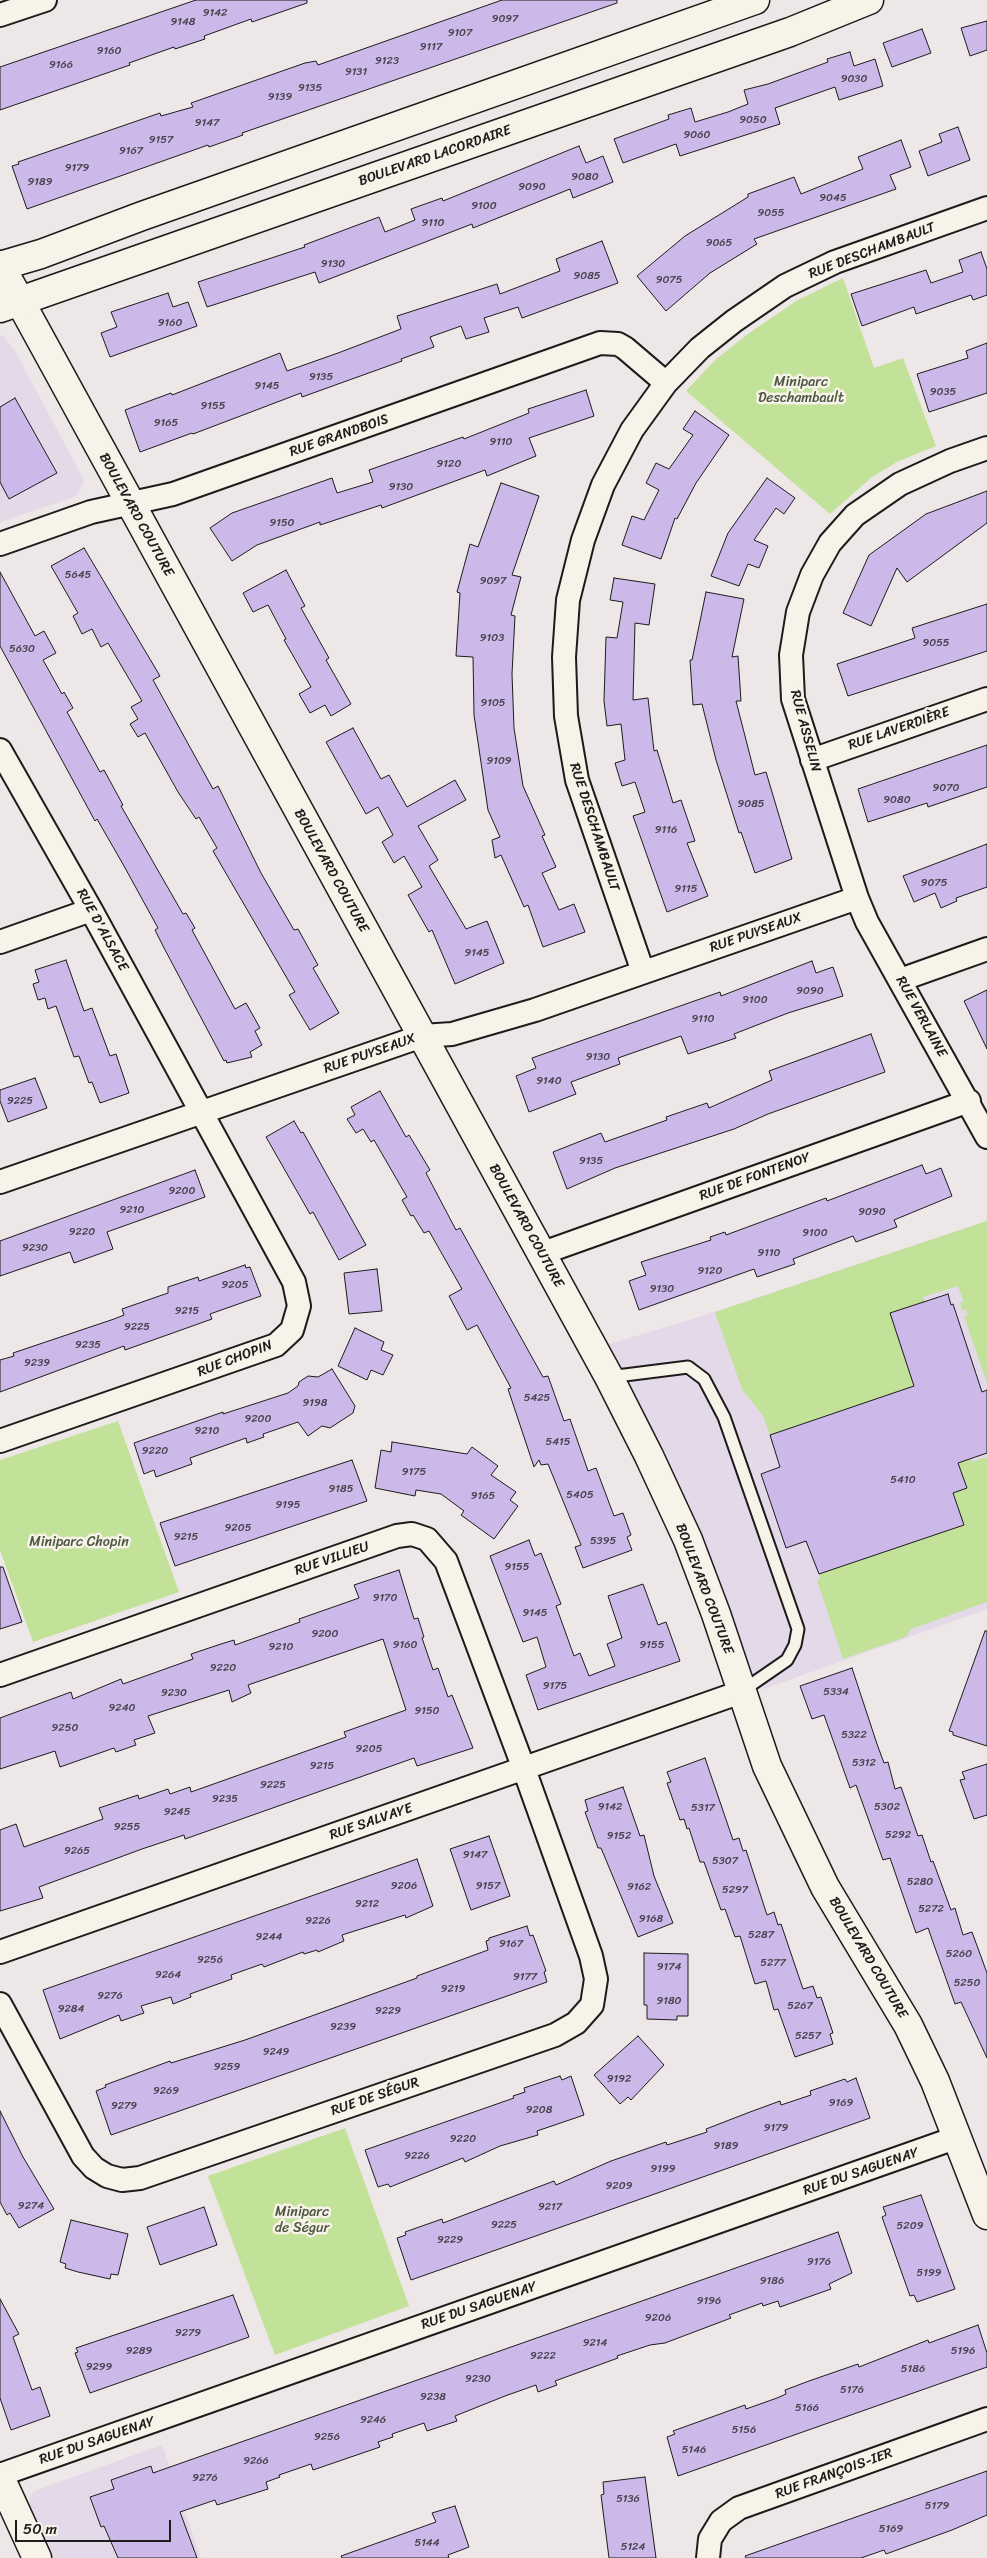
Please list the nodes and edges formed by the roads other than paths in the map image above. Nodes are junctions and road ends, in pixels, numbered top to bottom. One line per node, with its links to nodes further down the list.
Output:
1 (45, 0): 4 (street)
2 (755, 0): 6 (street)
3 (869, 0): 7 (street, BOULEVARD LACORDAIRE)
4 (0, 15)
5 (987, 208): 8 (street, RUE DESCHAMBAULT)
6 (0, 266): 7 (street, BOULEVARD COUTURE)
7 (10, 306): 10 (street, BOULEVARD COUTURE)
8 (666, 383): 10 (street, RUE GRANDBOIS); 19 (street, RUE DESCHAMBAULT)
9 (987, 448): 14 (street, RUE ASSELIN)
10 (130, 504): 11 (street, RUE GRANDBOIS); 21 (street, BOULEVARD COUTURE)
11 (0, 544)
12 (987, 698): 14 (street, RUE LAVERDIÈRE)
13 (0, 750): 16 (street, RUE D'ALSACE)
14 (812, 760): 15 (street, RUE ASSELIN)
15 (856, 898): 19 (street, RUE PUYSEAUX); 20 (street, RUE VERLAINE)
16 (91, 910): 17 (street); 23 (street, RUE D'ALSACE)
17 (0, 942)
18 (987, 949): 20 (street)
19 (643, 972): 21 (street, RUE PUYSEAUX)
20 (900, 980): 22 (street, RUE VERLAINE)
21 (422, 1036): 23 (street, RUE PUYSEAUX); 26 (street, BOULEVARD COUTURE)
22 (969, 1102): 24 (street, RUE VERLAINE); 26 (street, RUE DE FONTENOY)
23 (201, 1112): 25 (street, RUE PUYSEAUX); 28 (street, RUE CHOPIN)
24 (987, 1137)
25 (0, 1182)
26 (540, 1254): 27 (street, BOULEVARD COUTURE)
27 (609, 1377): 30 (street, BOULEVARD COUTURE); 30 (lane)
28 (0, 1441)
29 (0, 1675): 31 (street, RUE VILLIEU)
30 (741, 1692): 31 (street, RUE SALVAYE); 34 (street, BOULEVARD COUTURE)
31 (524, 1769): 32 (street, RUE SALVAYE); 33 (street, RUE DE SÉGUR)
32 (0, 1952)
33 (0, 2004)
34 (958, 2137): 35 (street, BOULEVARD COUTURE); 37 (street, RUE DU SAGUENAY)
35 (987, 2215)
36 (987, 2420): 39 (street, RUE FRANÇOIS-IER)
37 (0, 2476): 38 (street)
38 (37, 2558)
39 (708, 2558)

